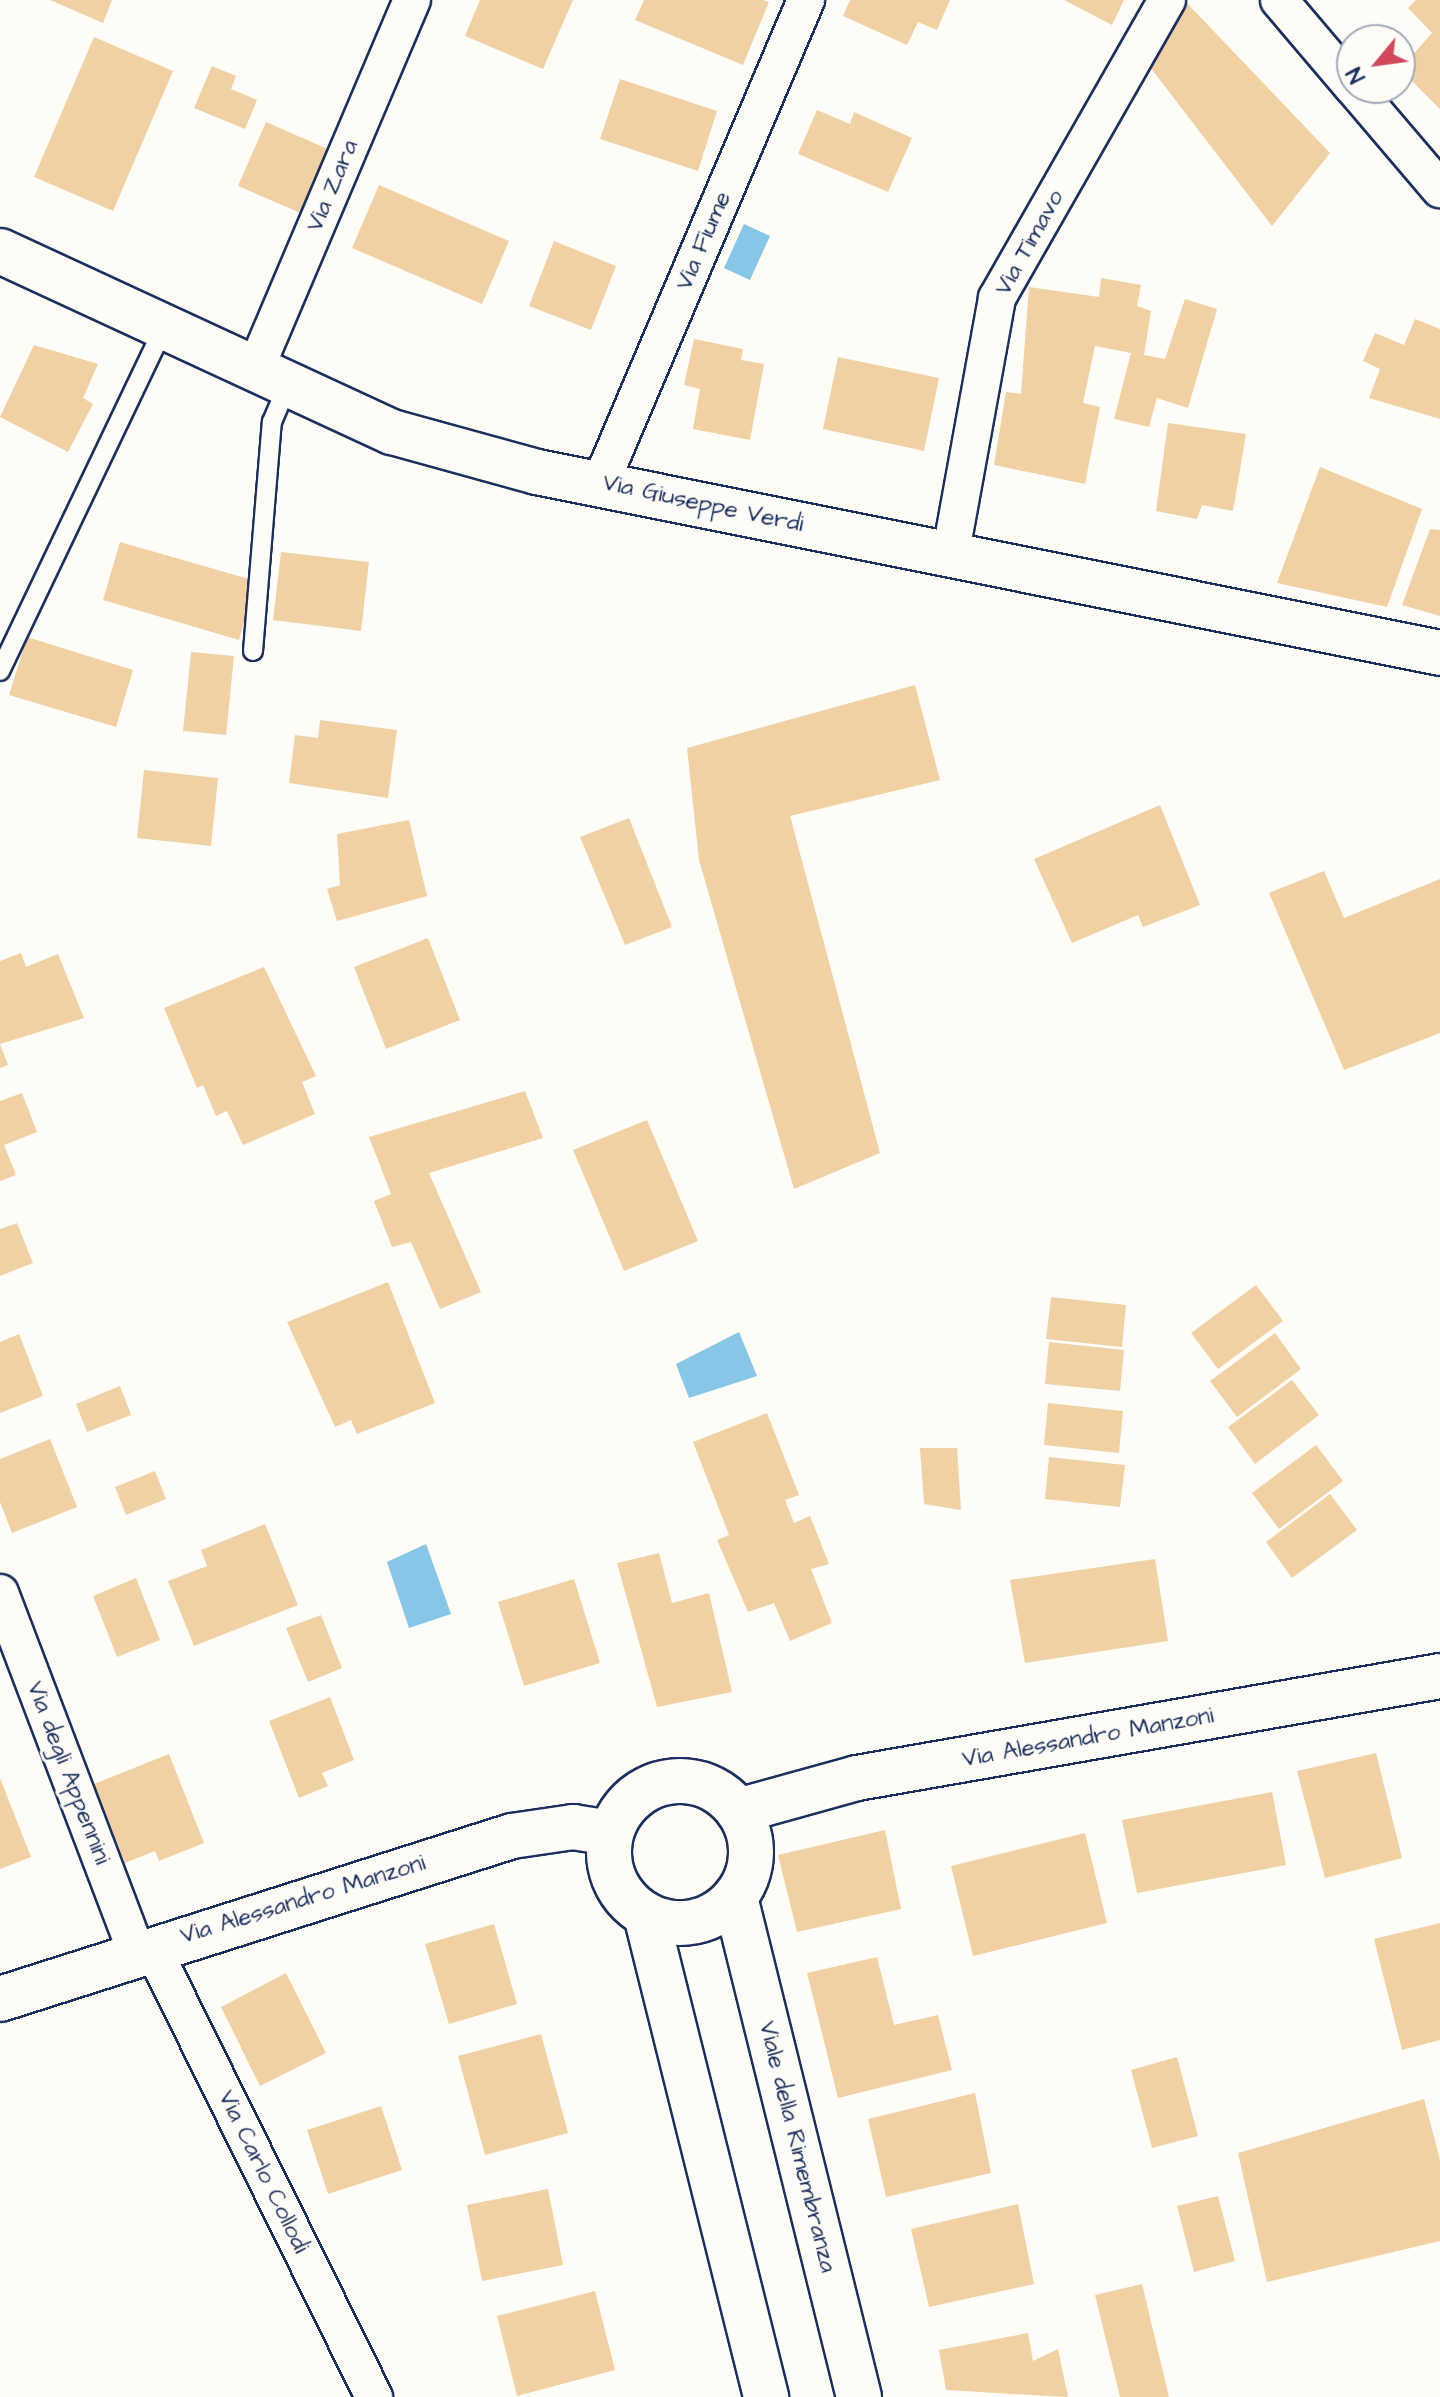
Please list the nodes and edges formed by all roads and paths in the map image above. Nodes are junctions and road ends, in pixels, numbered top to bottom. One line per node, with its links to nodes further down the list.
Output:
1 (412, 0): 10 (street, Via Zara)
2 (806, 0): 11 (street, Via Fiume)
3 (1167, 0): 12 (street, Via Timavo)
4 (1279, 0): 5 (street)
5 (1336, 67)
6 (1368, 104): 7 (street)
7 (1440, 189)
8 (5, 261): 9 (street, Via Giuseppe Verdi)
9 (162, 332): 10 (street, Via Giuseppe Verdi); 15 (lane)
10 (270, 379): 11 (street, Via Giuseppe Verdi); 13 (lane)
11 (601, 482): 12 (street, Via Giuseppe Verdi)
12 (950, 557): 14 (street, Via Giuseppe Verdi)
13 (253, 651)
14 (1440, 653)
15 (0, 671)
16 (0, 1593): 22 (street, Via degli Appennini)
17 (1440, 1676): 18 (street, Via Alessandro Manzoni)
18 (738, 1811): 19 (street); 20 (street)
19 (611, 1833): 21 (street); 22 (street, Via Alessandro Manzoni)
20 (735, 1897): 21 (street); 26 (street, Viale della Rimembranza)
21 (646, 1915): 25 (street)
22 (144, 1950): 23 (street, Via Alessandro Manzoni); 24 (street, Via Carlo Collodi)
23 (0, 1999)
24 (374, 2397)
25 (766, 2397)
26 (859, 2397)

